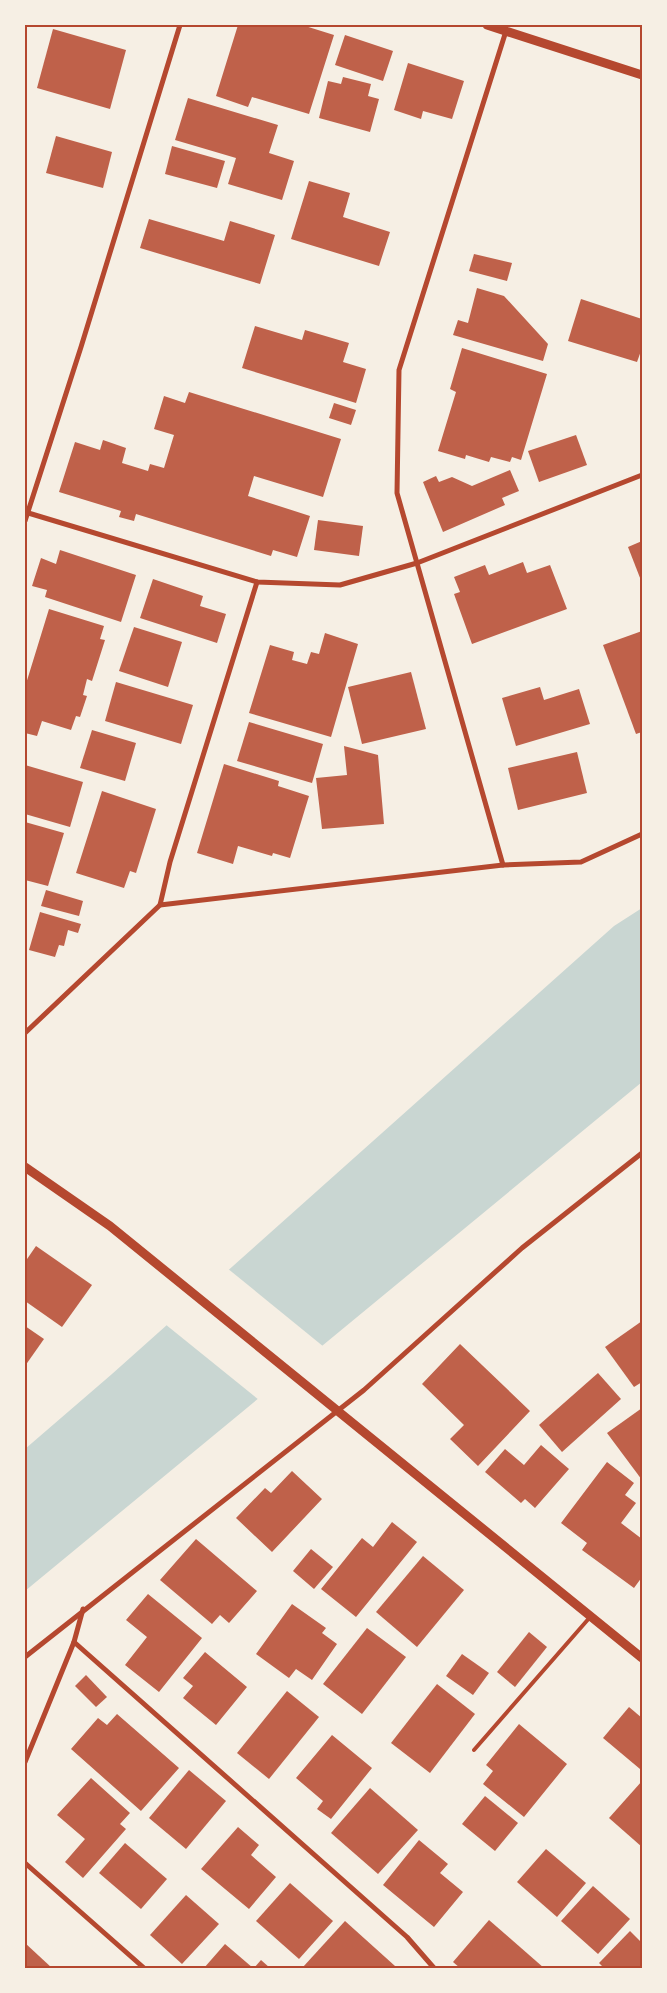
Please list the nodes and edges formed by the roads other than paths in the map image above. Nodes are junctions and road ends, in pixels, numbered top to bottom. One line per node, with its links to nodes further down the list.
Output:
1 (180, 25): 6 (street)
2 (487, 25): 3 (street)
3 (506, 31): 4 (street); 8 (street)
4 (642, 75)
5 (642, 475): 8 (street)
6 (26, 512): 7 (street); 9 (street)
7 (25, 521)
8 (417, 563): 9 (street); 11 (street)
9 (257, 582): 12 (street)
10 (642, 834): 11 (street)
11 (503, 866): 12 (street)
12 (160, 904): 13 (street)
13 (25, 1033)
14 (642, 1153): 16 (street)
15 (25, 1167): 16 (street)
16 (337, 1409): 17 (street); 18 (street)
17 (83, 1608): 19 (street); 20 (street)
18 (591, 1616): 21 (street); 22 (lane)
19 (74, 1642): 23 (street); 25 (street)
20 (25, 1656)
21 (642, 1658)
22 (474, 1750)
23 (25, 1762)
24 (25, 1863): 26 (street)
25 (427, 1962): 27 (street); 28 (street)
26 (144, 1968)
27 (422, 1968)
28 (434, 1968)

